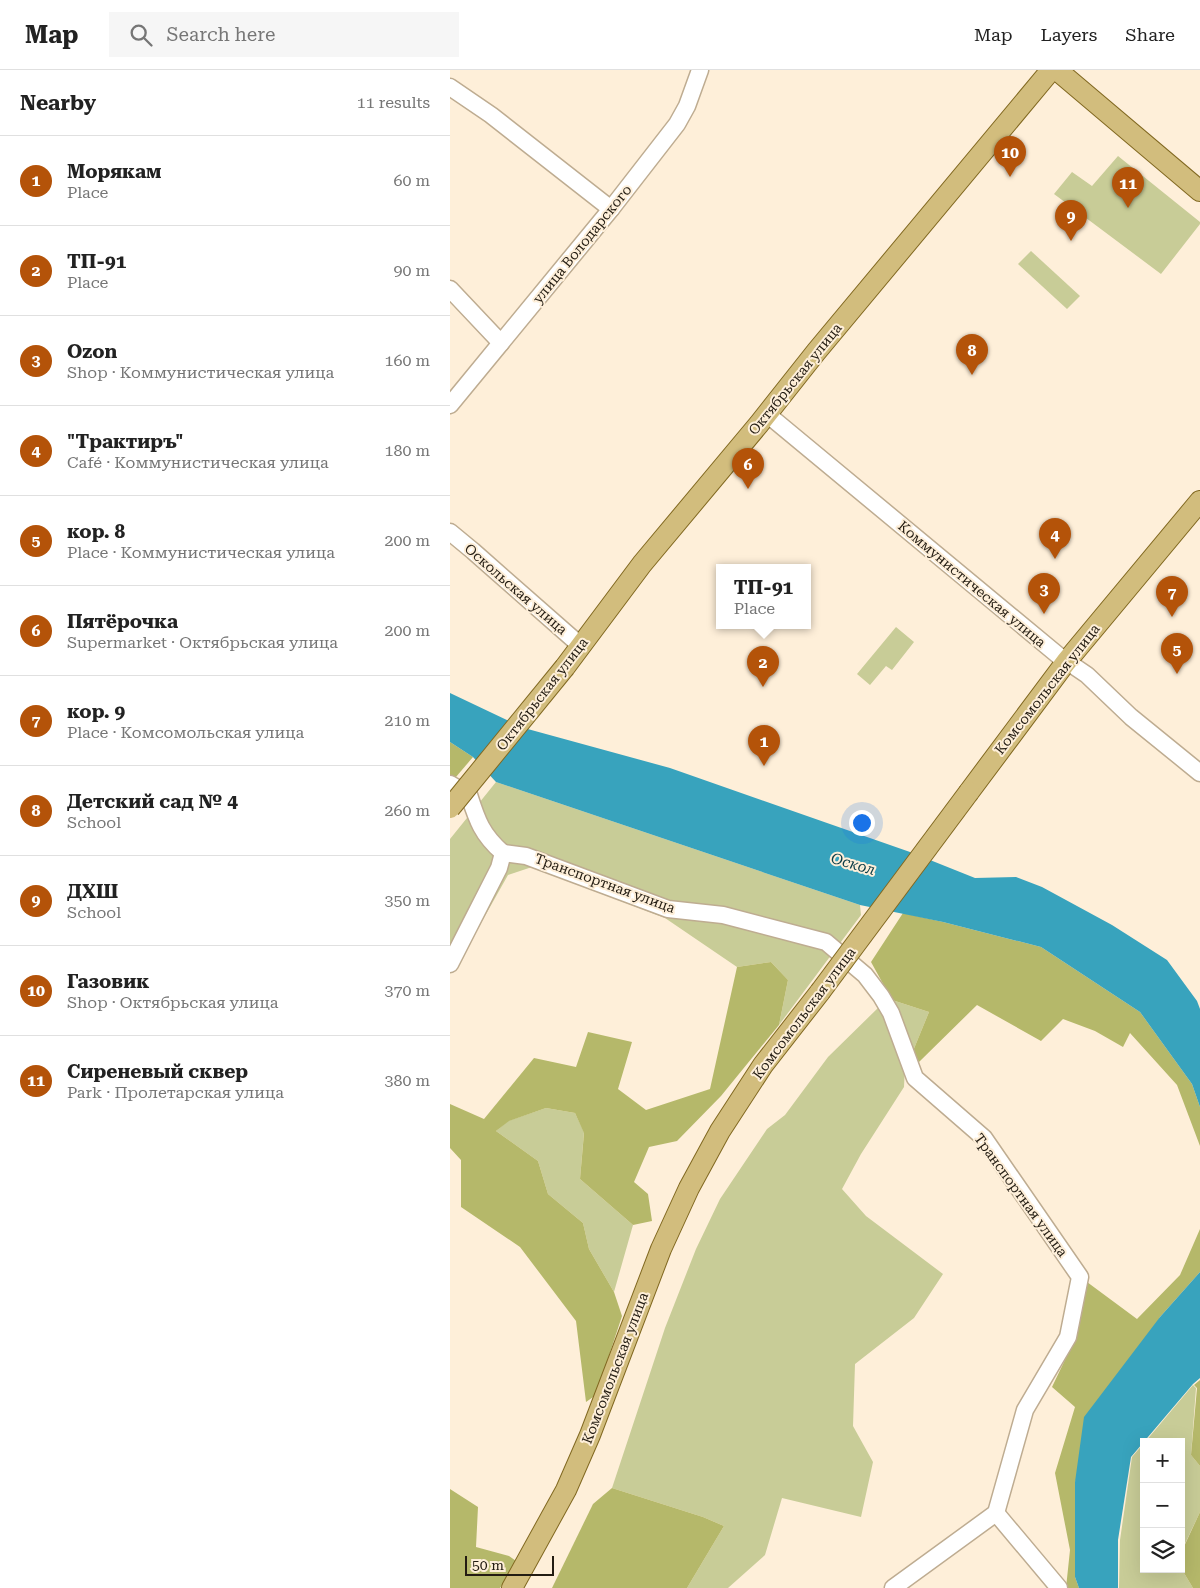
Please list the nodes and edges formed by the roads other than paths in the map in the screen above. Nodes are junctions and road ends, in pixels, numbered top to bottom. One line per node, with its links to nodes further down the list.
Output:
1 (1051, 70): 10 (main road, Октябрьская улица)
2 (1057, 70): 5 (main road)
3 (699, 72): 6 (street, улица Володарского)
4 (450, 87): 6 (street)
5 (1200, 191)
6 (611, 209): 8 (street, улица Володарского)
7 (450, 289): 8 (street)
8 (501, 343): 9 (street, улица Володарского)
9 (450, 405)
10 (767, 414): 13 (main road, Октябрьская улица); 14 (street, Коммунистическая улица)
11 (1200, 501): 14 (main road, Комсомольская улица)
12 (450, 532): 13 (street, Оскольская улица)
13 (581, 646): 17 (main road, Октябрьская улица, bridge)
14 (1066, 662): 15 (street, Коммунистическая улица); 21 (main road, Комсомольская улица, bridge)
15 (1200, 773)
16 (450, 784): 18 (street)
17 (450, 808)
18 (503, 852): 19 (street); 20 (street, Транспортная улица)
19 (450, 964)
20 (996, 1513): 22 (street); 23 (street)
21 (512, 1588)
22 (893, 1588)
23 (1059, 1588)

